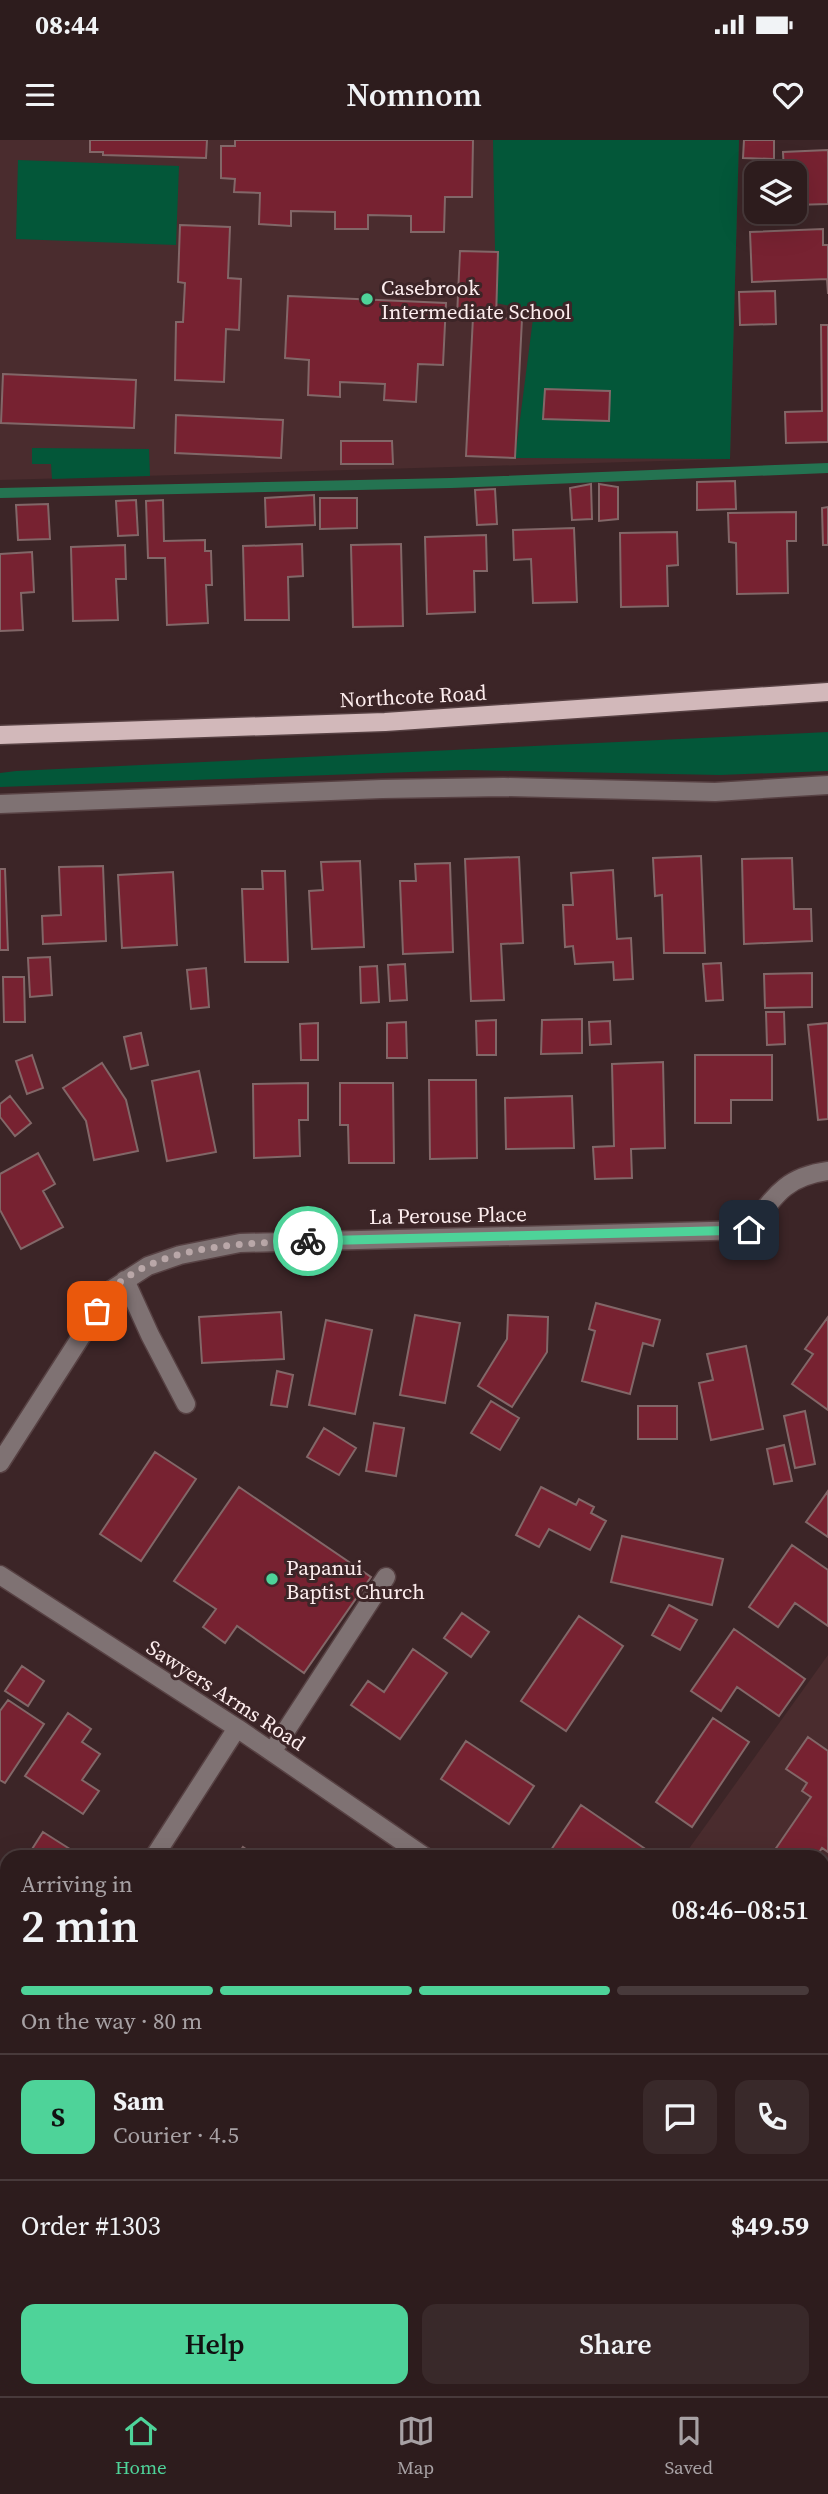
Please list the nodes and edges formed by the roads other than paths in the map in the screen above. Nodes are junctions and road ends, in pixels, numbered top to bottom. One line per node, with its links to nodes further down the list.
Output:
1 (828, 692): 2 (main road, Northcote Road)
2 (0, 735)
3 (828, 785): 4 (street)
4 (0, 804)
5 (828, 1171): 6 (street, La Perouse Place)
6 (125, 1280): 7 (street); 8 (street, La Perouse Place)
7 (186, 1404)
8 (0, 1463)
9 (0, 1575): 11 (street, Sawyers Arms Road)
10 (386, 1577): 12 (street)
11 (237, 1728): 12 (street, Sawyers Arms Road); 13 (street)
12 (272, 1752): 14 (street, Sawyers Arms Road)
13 (159, 1850)
14 (415, 1850)

